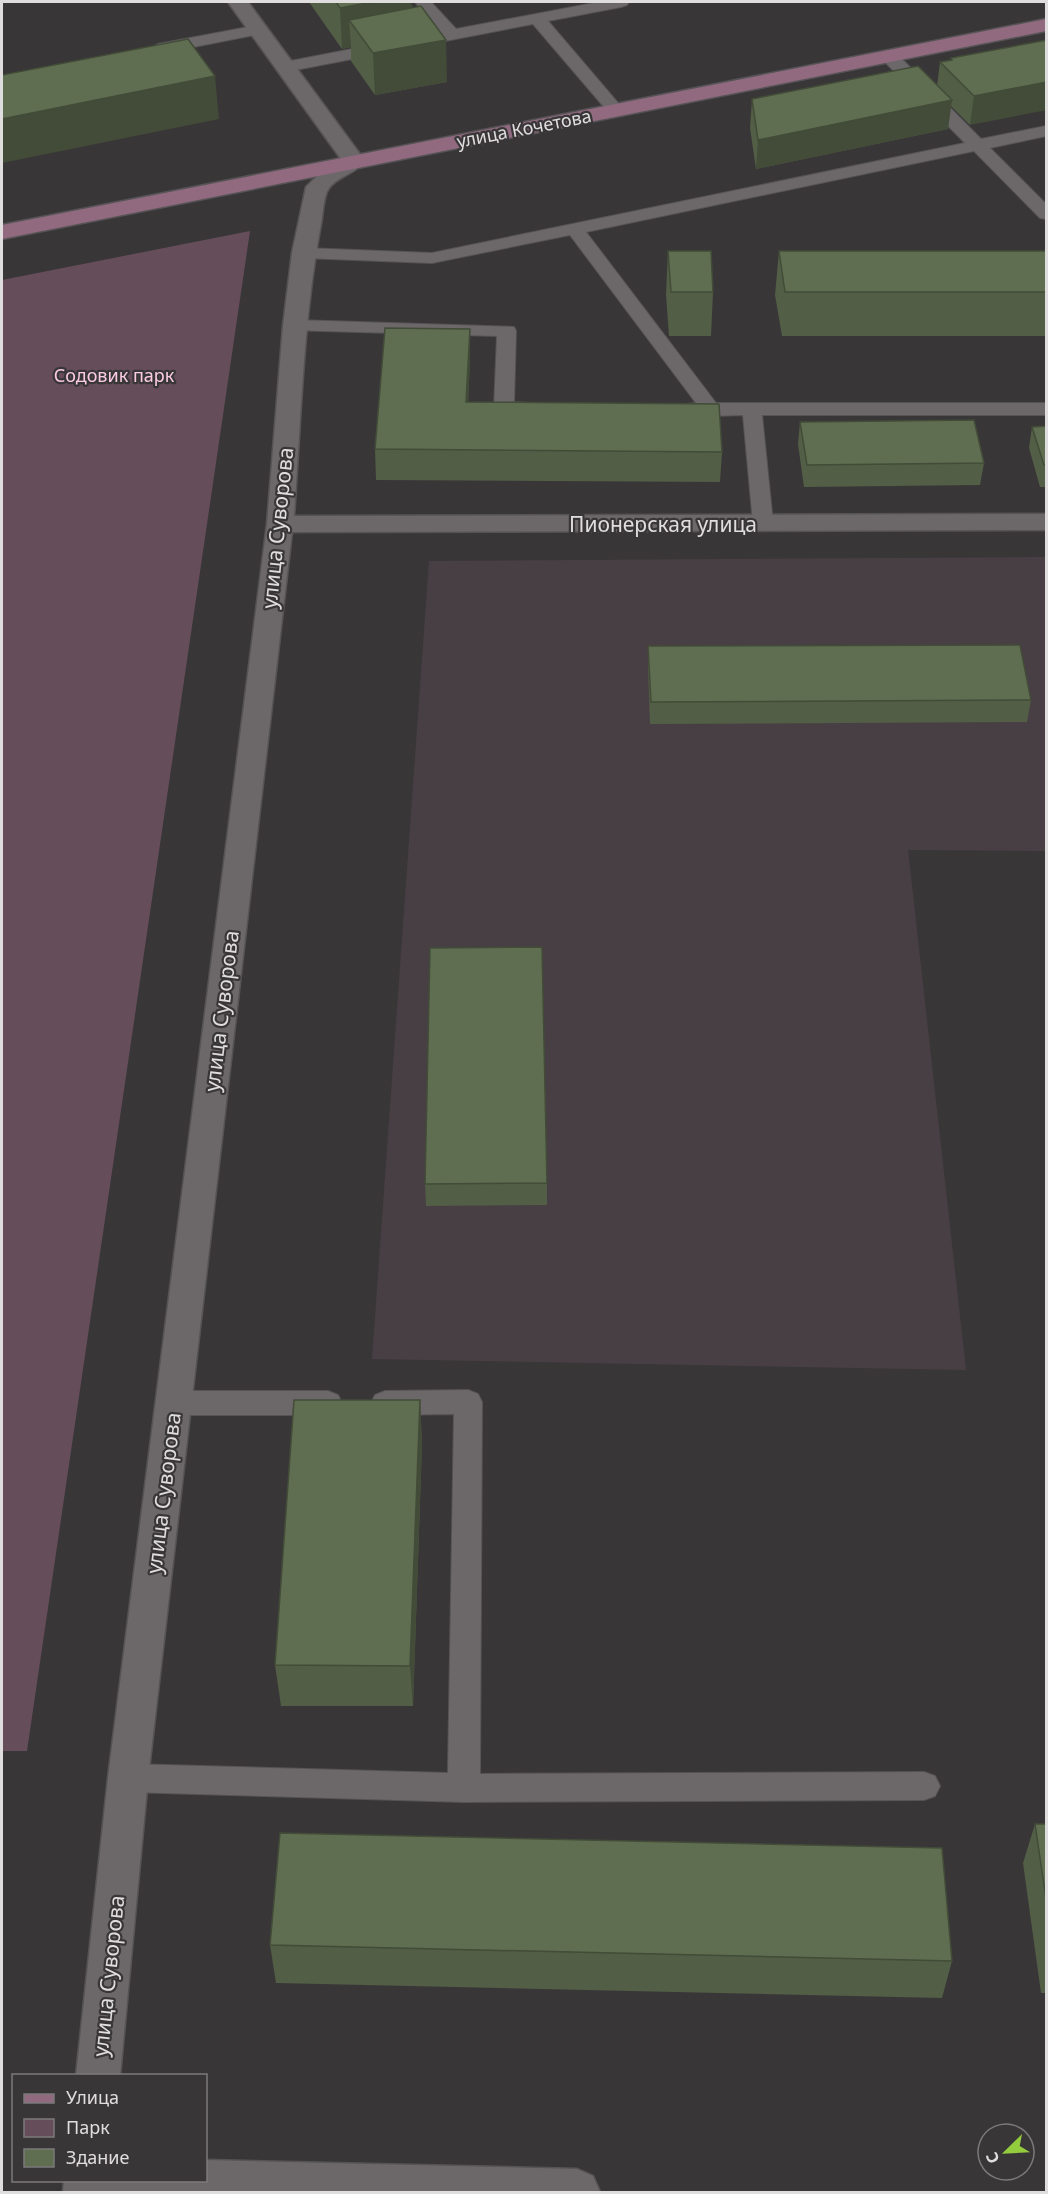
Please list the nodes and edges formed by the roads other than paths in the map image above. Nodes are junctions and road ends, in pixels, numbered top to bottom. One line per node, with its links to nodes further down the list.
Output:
1 (238, 2): 6 (street)
2 (423, 2): 7 (lane)
3 (621, 2): 4 (lane)
4 (537, 18): 7 (lane); 11 (lane)
5 (1047, 25): 9 (main road, улица Кочетова)
6 (259, 30): 8 (lane); 10 (street)
7 (451, 34): 10 (lane)
8 (142, 52)
9 (888, 56): 11 (main road, улица Кочетова); 13 (lane)
10 (285, 66): 14 (street)
11 (616, 110): 14 (main road, улица Кочетова)
12 (1047, 131): 13 (lane)
13 (977, 145): 17 (lane); 18 (lane)
14 (354, 161): 15 (main road, улица Кочетова); 16 (street)
15 (268, 179): 16 (street); 19 (main road, улица Кочетова)
16 (317, 187): 20 (street, улица Суворова)
17 (1047, 214)
18 (575, 229): 20 (lane); 25 (lane)
19 (2, 232)
20 (304, 253): 21 (street, улица Суворова)
21 (295, 326): 22 (lane); 29 (street, улица Суворова)
22 (550, 408)
23 (665, 409): 25 (lane)
24 (1047, 409): 26 (lane)
25 (711, 410): 26 (lane)
26 (752, 410): 28 (lane)
27 (1047, 522): 28 (street, Пионерская улица)
28 (763, 523): 29 (street, Пионерская улица)
29 (280, 524): 30 (street, улица Суворова)
30 (174, 1403): 31 (street, улица Суворова); 33 (lane)
31 (128, 1778): 33 (lane); 34 (street, улица Суворова)
32 (924, 1786): 33 (lane)
33 (464, 1788)
34 (98, 2074)
35 (150, 2182): 36 (street)
36 (577, 2193)

